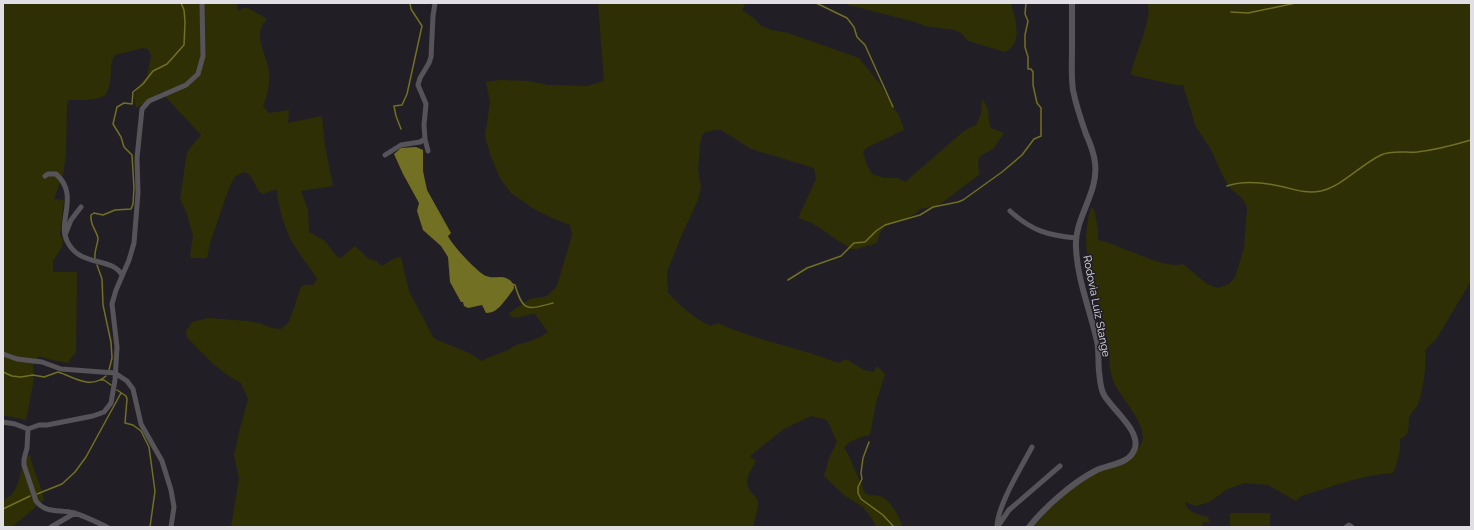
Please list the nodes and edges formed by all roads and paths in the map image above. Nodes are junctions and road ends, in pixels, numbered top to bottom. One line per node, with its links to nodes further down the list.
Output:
1 (202, 3): 12 (street)
2 (435, 3): 4 (street)
3 (1072, 3): 11 (street, Rodovia Luiz Stange)
4 (425, 139): 5 (street); 6 (street)
5 (428, 151)
6 (385, 155)
7 (45, 176): 10 (street)
8 (81, 207): 10 (street)
9 (1010, 211): 11 (street)
10 (64, 236): 12 (street)
11 (1076, 238): 24 (street, Rodovia Luiz Stange)
12 (122, 275): 14 (street)
13 (3, 354): 14 (street)
14 (115, 374): 16 (street); 22 (street)
15 (3, 422): 16 (street)
16 (28, 429): 19 (street)
17 (1032, 447): 23 (street)
18 (1060, 466): 23 (street)
19 (75, 513): 20 (street); 21 (street)
20 (51, 527)
21 (107, 527)
22 (171, 527)
23 (998, 527)
24 (1028, 527)

